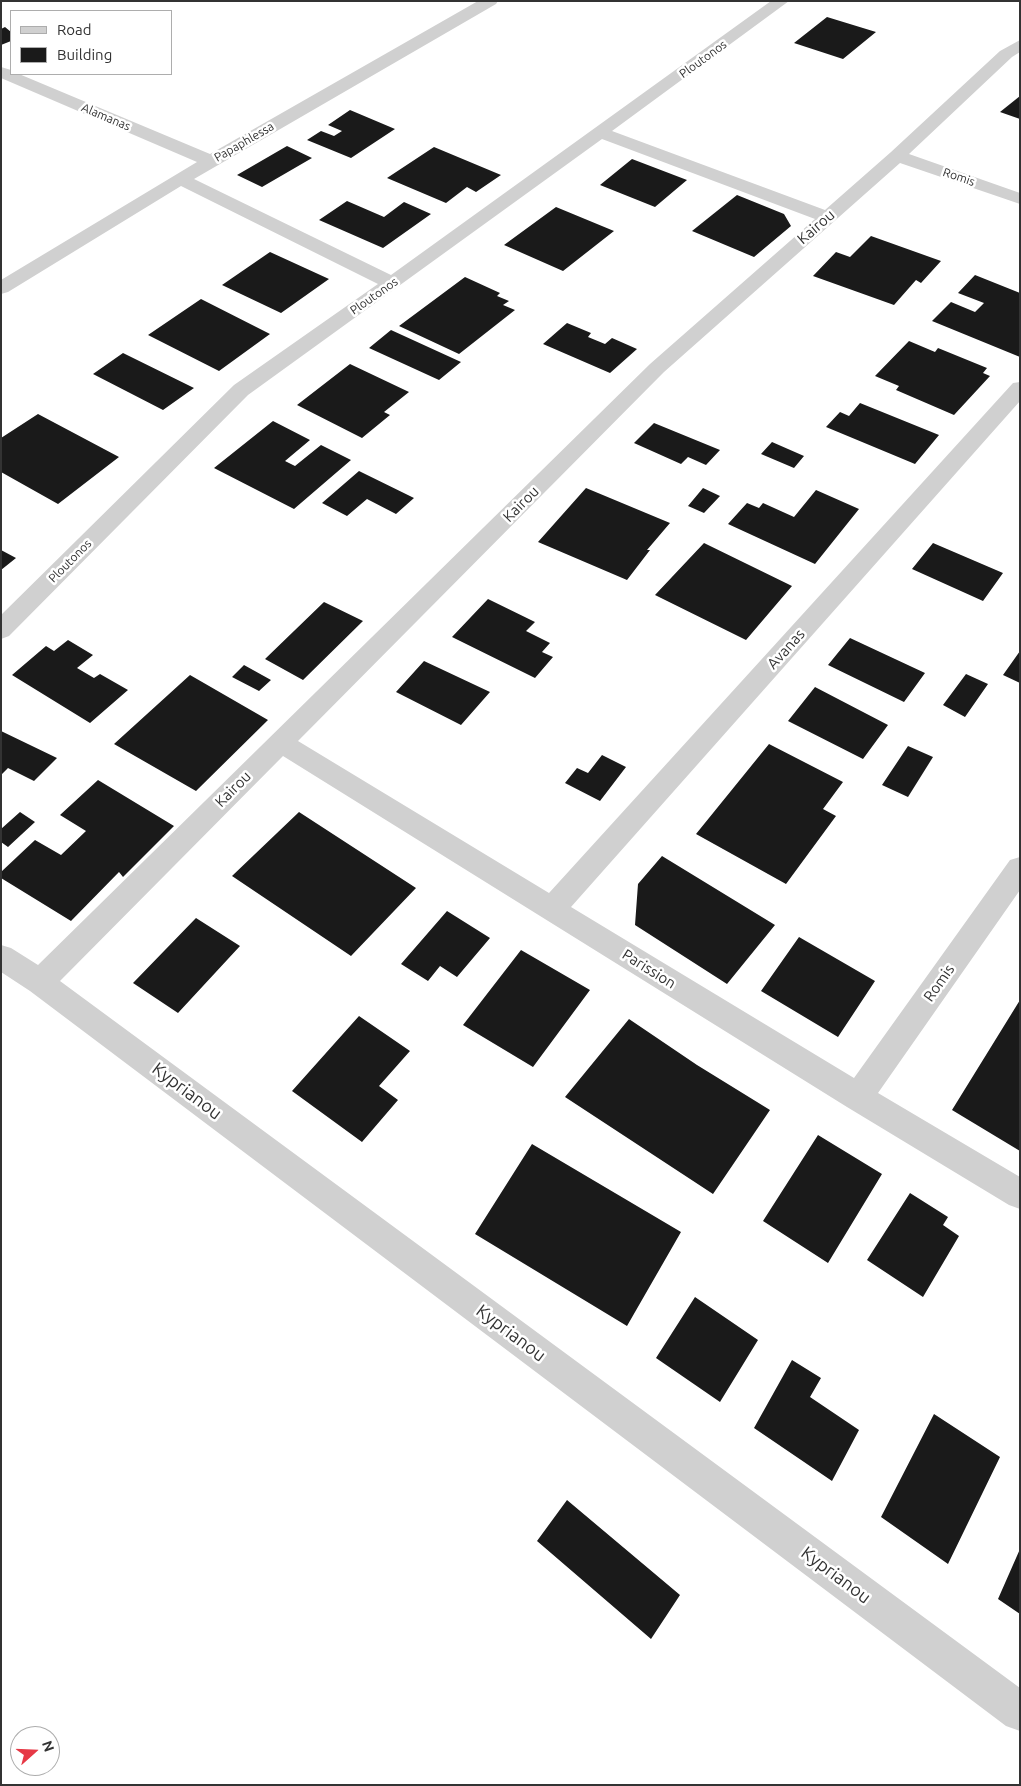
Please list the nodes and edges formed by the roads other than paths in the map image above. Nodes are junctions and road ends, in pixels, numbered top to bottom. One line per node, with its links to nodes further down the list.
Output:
1 (490, 1): 7 (street, Papaphlessa)
2 (781, 1): 5 (street, Ploutonos)
3 (1015, 53): 6 (street, Kairou)
4 (1, 72): 7 (street, Alamanas)
5 (601, 133): 10 (street); 11 (street, Ploutonos)
6 (897, 156): 9 (street, Romis); 10 (street, Kairou)
7 (211, 161): 8 (street, Papaphlessa)
8 (180, 179): 11 (street); 12 (street, Papaphlessa)
9 (1020, 199)
10 (827, 217): 15 (street, Kairou)
11 (392, 283): 14 (street, Ploutonos)
12 (1, 288)
13 (1020, 388): 17 (street, Avanas)
14 (1, 630)
15 (280, 742): 17 (street, Parission); 19 (street, Kairou)
16 (1020, 868): 20 (street, Romis)
17 (552, 909): 20 (street, Parission)
18 (1, 957): 19 (street, Kyprianou)
19 (40, 982): 22 (street, Kyprianou)
20 (858, 1097): 21 (street, Parission)
21 (1020, 1194)
22 (1020, 1712)

